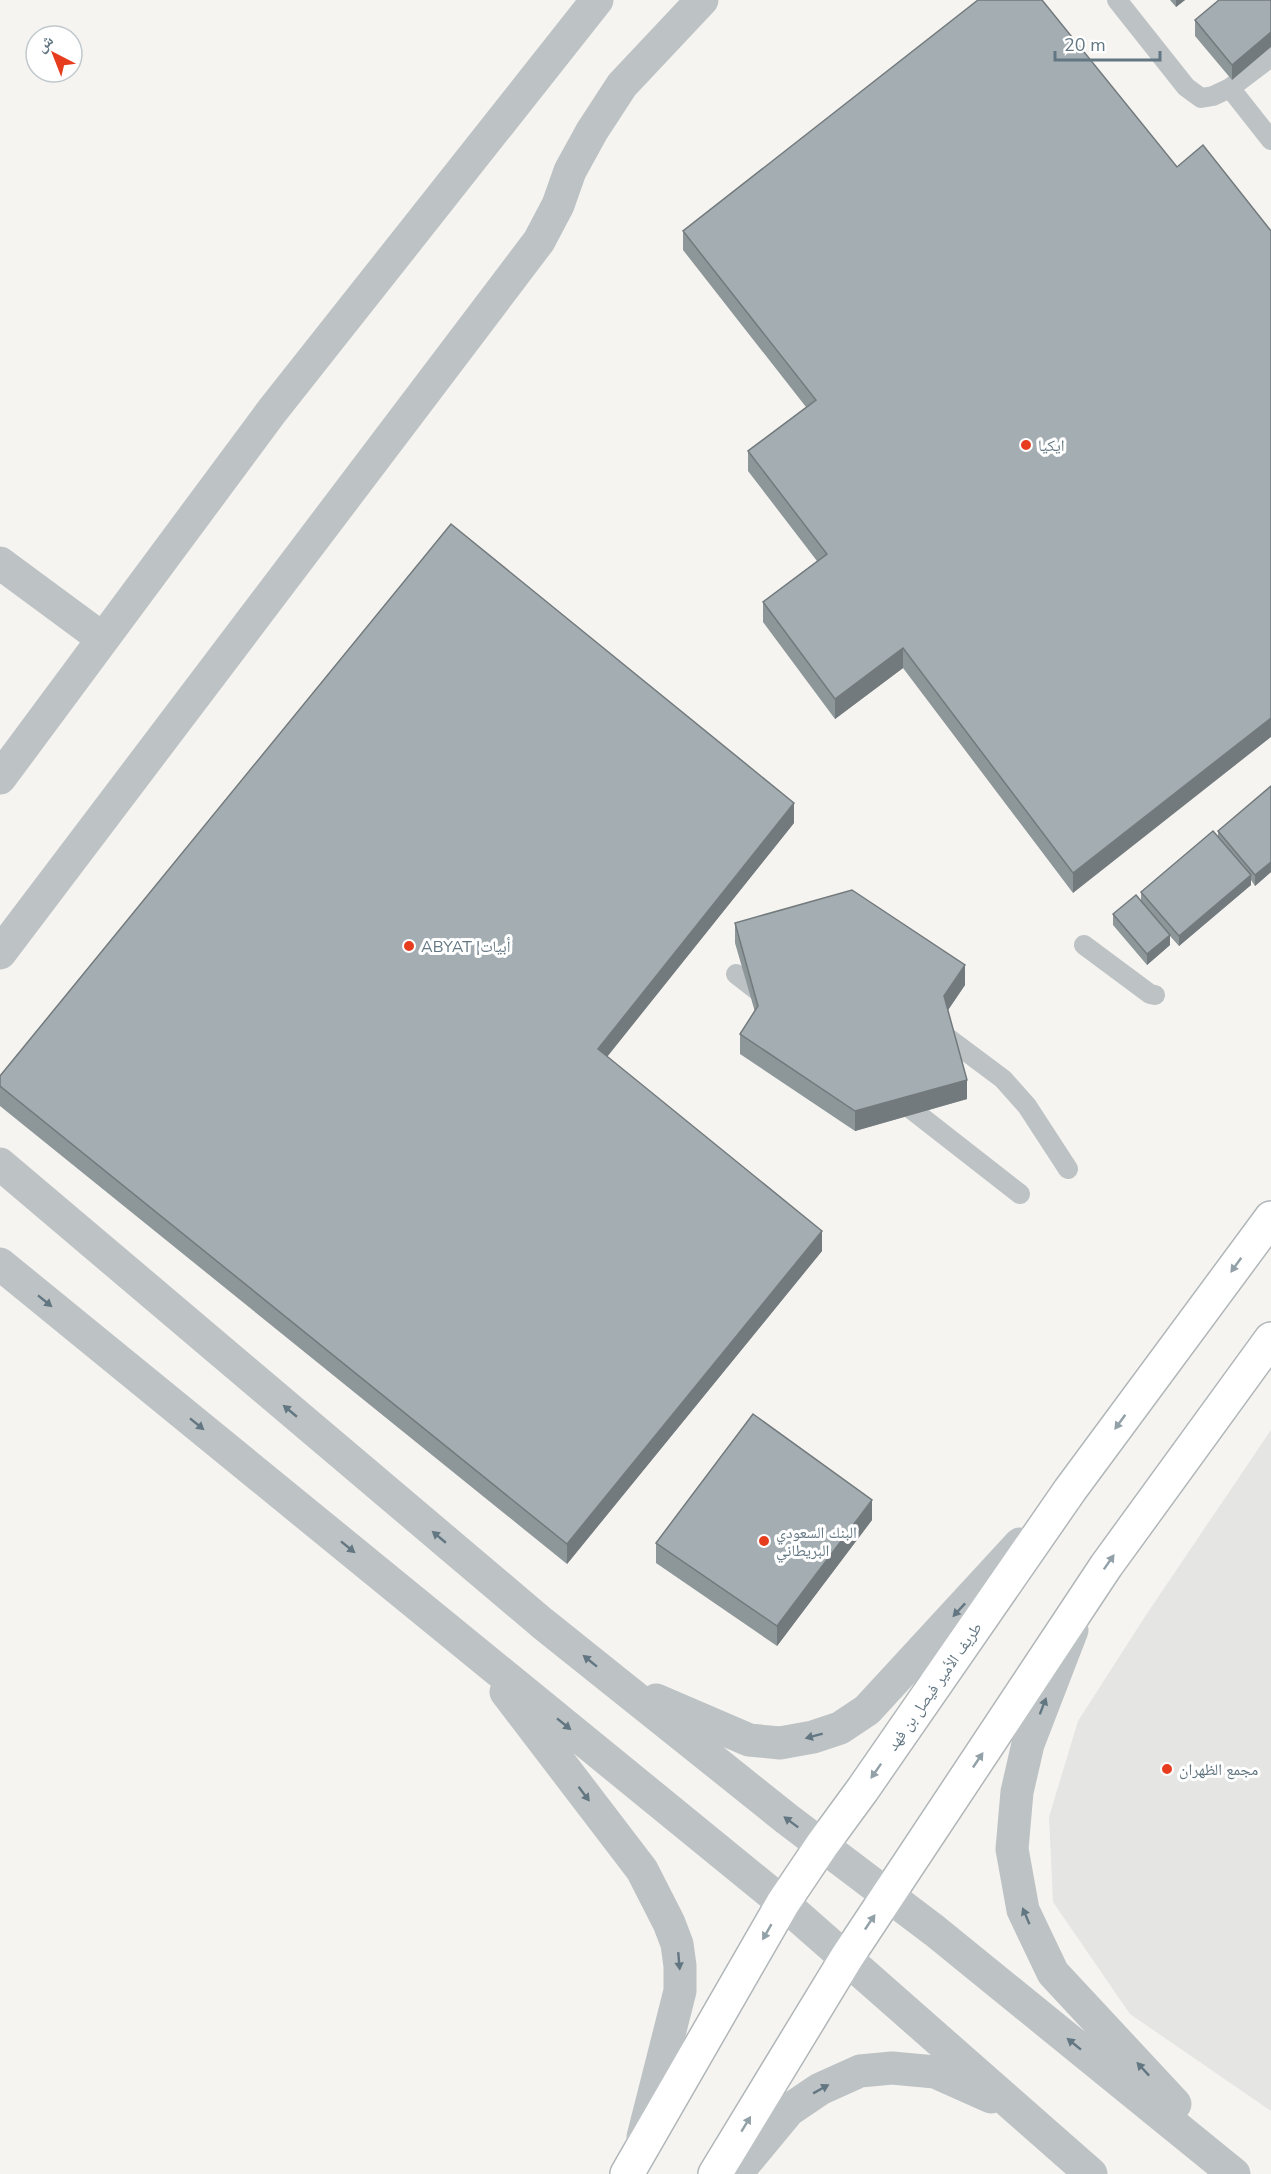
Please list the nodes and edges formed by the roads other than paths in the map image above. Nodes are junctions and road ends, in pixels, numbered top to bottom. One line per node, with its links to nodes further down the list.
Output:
1 (597, 0): 8 (street)
2 (702, 0): 11 (street)
3 (1117, 0): 5 (lane)
4 (1271, 57): 5 (lane)
5 (1230, 88): 6 (lane)
6 (1271, 140)
7 (0, 563): 8 (street)
8 (103, 639): 9 (street)
9 (0, 778)
10 (1084, 945): 13 (lane)
11 (0, 953)
12 (736, 974): 14 (lane)
13 (1155, 995)
14 (783, 1010)
15 (918, 1016): 18 (lane)
16 (878, 1084): 19 (lane)
17 (0, 1164): 26 (street, one-way to 17)
18 (1068, 1169)
19 (1020, 1194)
20 (1271, 1218): 23 (main road, طريف الأمير فيصل بن فهد, one-way to 23)
21 (0, 1264): 25 (street, one-way to 25)
22 (1271, 1339): 24 (main road, one-way to 22)
23 (1070, 1490): 26 (street, one-way to 26); 27 (main road, طريف الأمير فيصل بن فهد, one-way to 27)
24 (1082, 1604): 28 (main road, one-way to 24); 37 (street, one-way to 24)
25 (472, 1648): 29 (street, one-way to 29); 32 (street, one-way to 32)
26 (618, 1684): 27 (street, one-way to 26)
27 (822, 1845): 28 (street); 29 (main road, طريف الأمير فيصل بن فهد)
28 (888, 1895): 30 (main road, one-way to 28); 36 (street, one-way to 28)
29 (783, 1903): 30 (street); 32 (main road, طريف الأمير فيصل بن فهد, one-way to 32)
30 (847, 1957): 31 (street); 33 (main road, one-way to 30)
31 (1020, 2110): 34 (street, one-way to 31); 35 (street)
32 (633, 2162)
33 (715, 2174)
34 (736, 2174)
35 (1091, 2174)
36 (1234, 2174)
37 (1240, 2174)

